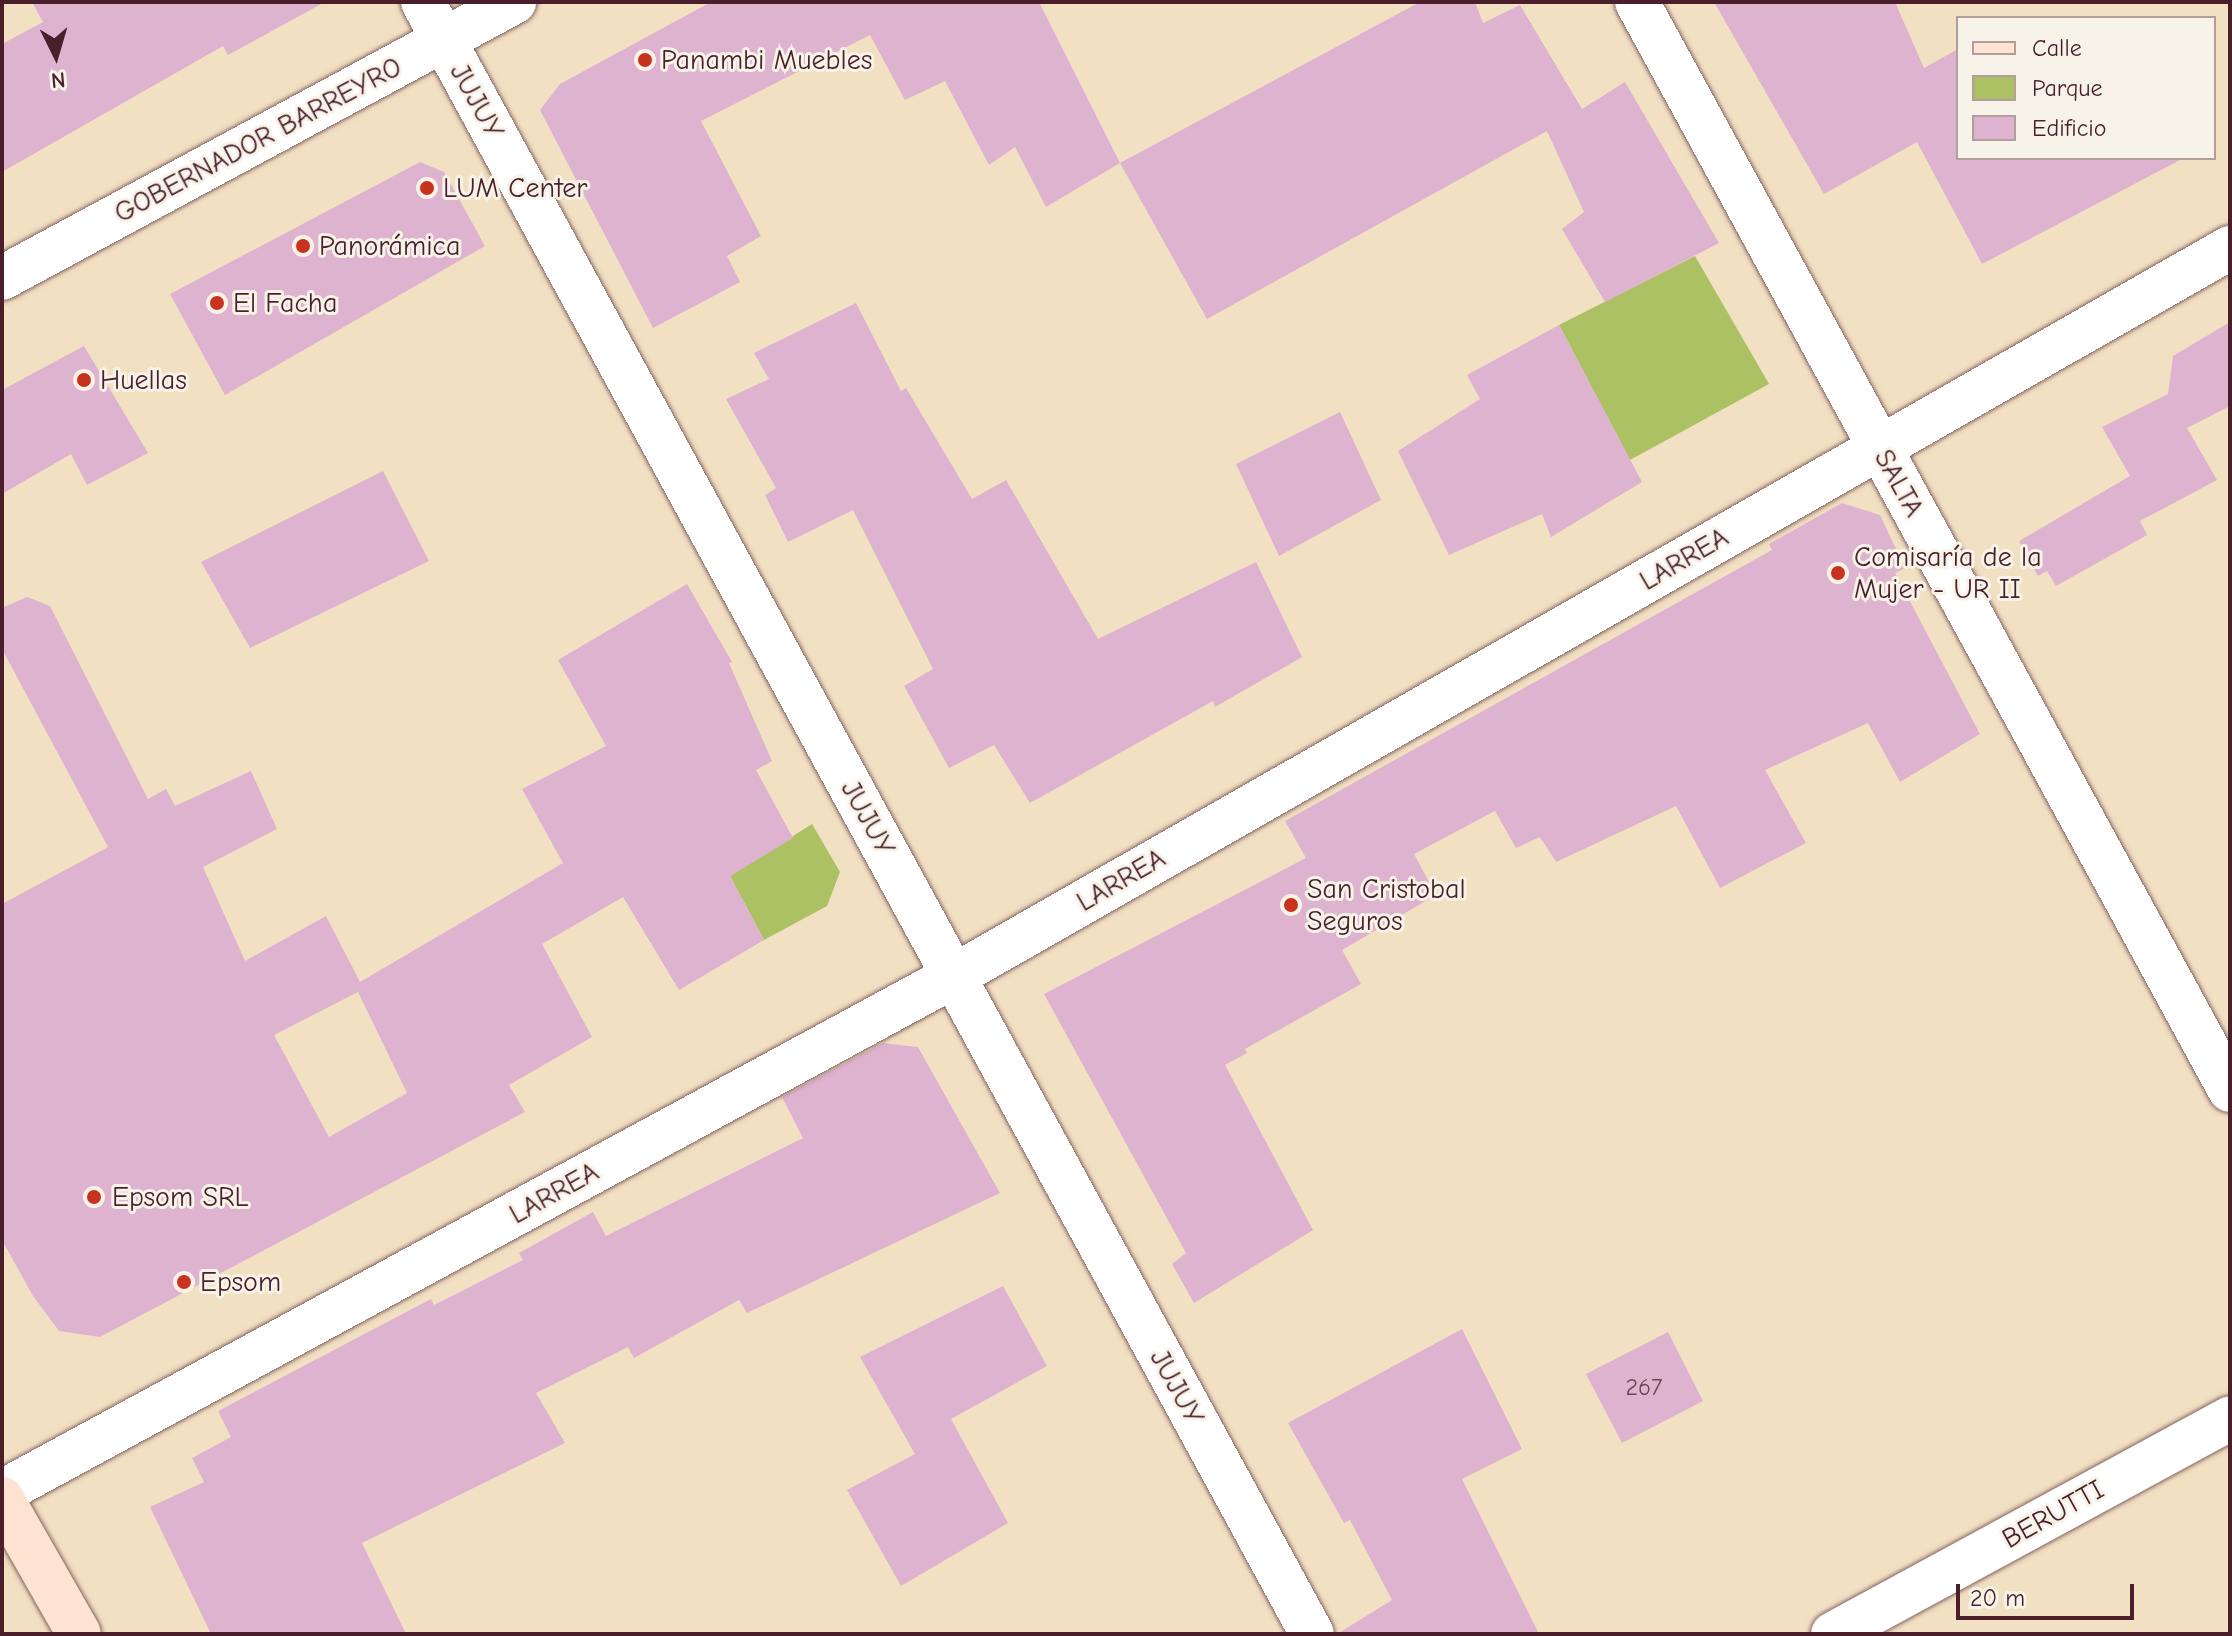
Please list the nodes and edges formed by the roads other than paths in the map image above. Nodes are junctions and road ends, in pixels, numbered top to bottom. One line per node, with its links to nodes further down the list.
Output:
1 (423, 2): 4 (street, JUJUY)
2 (514, 2): 4 (street, GOBERNADOR BARREYRO)
3 (1637, 2): 7 (street, SALTA)
4 (444, 40): 6 (street, GOBERNADOR BARREYRO); 8 (street, JUJUY)
5 (2230, 248): 7 (street, LARREA)
6 (2, 278)
7 (1879, 448): 8 (street, LARREA); 9 (street, SALTA)
8 (954, 976): 11 (street, LARREA); 14 (street, JUJUY)
9 (2230, 1090)
10 (2230, 1418): 15 (street, BERUTTI)
11 (2, 1492)
12 (2, 1499): 13 (main road)
13 (79, 1634)
14 (1312, 1634)
15 (1833, 1634)

